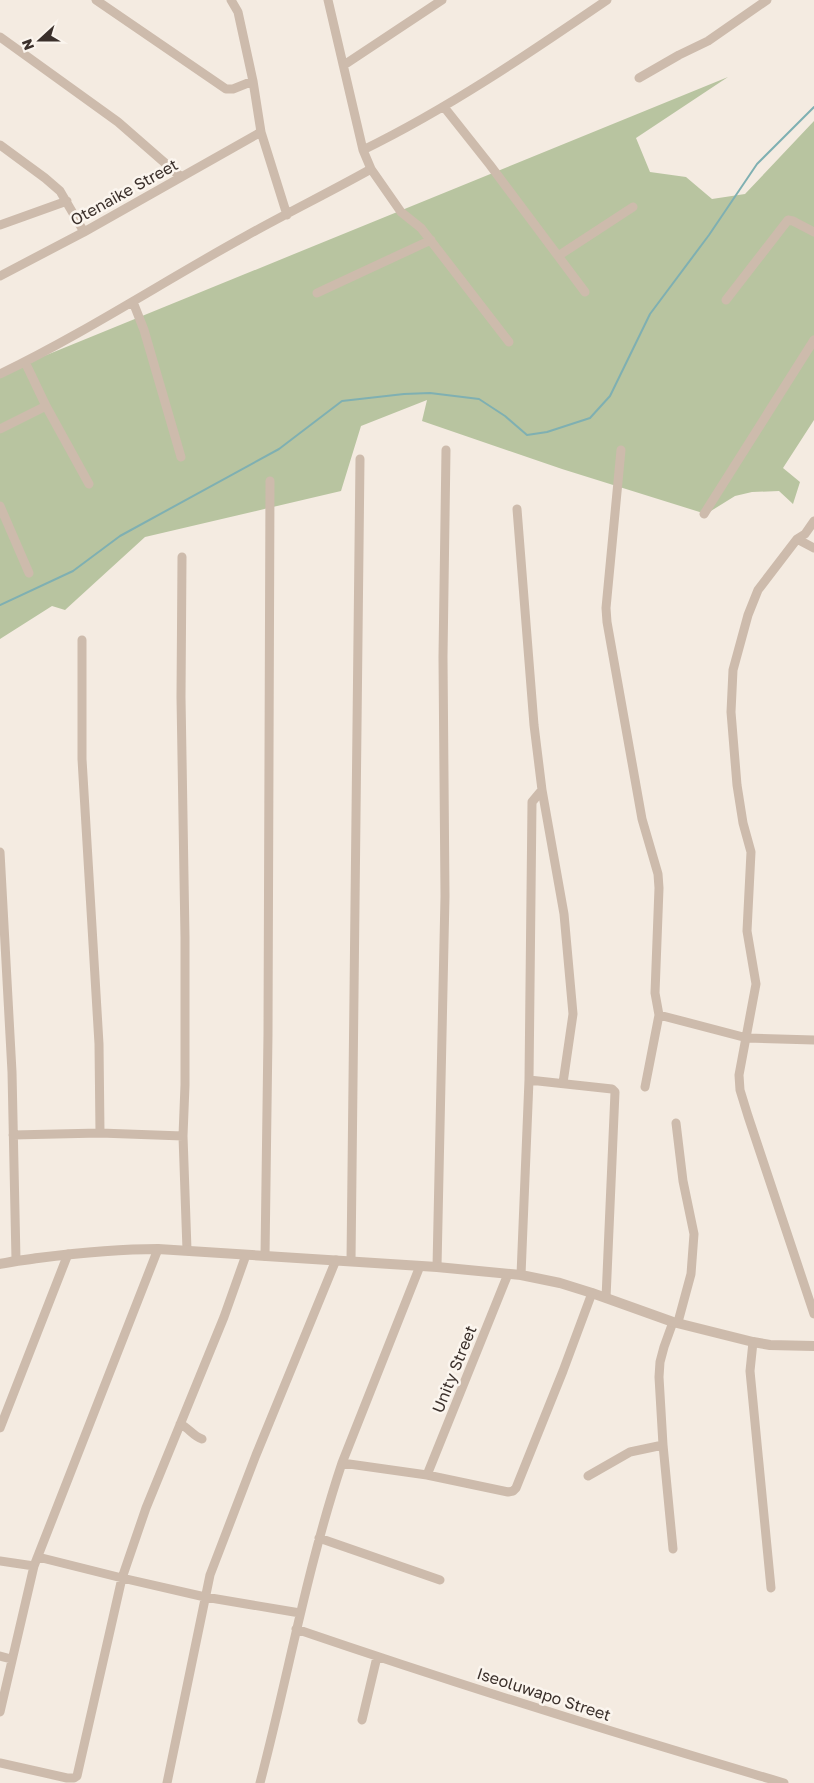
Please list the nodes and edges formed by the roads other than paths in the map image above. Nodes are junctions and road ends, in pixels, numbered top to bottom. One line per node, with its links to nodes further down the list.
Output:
1 (96, 0): 10 (street)
2 (231, 0): 10 (street)
3 (328, 0): 8 (street)
4 (442, 0): 8 (street)
5 (607, 0): 11 (street)
6 (767, 0): 9 (street)
7 (0, 37): 16 (street)
8 (344, 66): 14 (street)
9 (639, 78)
10 (253, 81): 12 (street)
11 (444, 107): 14 (street); 24 (street)
12 (261, 132): 16 (street, Otenaike Street); 19 (street)
13 (0, 145): 17 (street)
14 (362, 150): 15 (street)
15 (371, 170): 19 (street); 23 (street)
16 (181, 177): 21 (street, Otenaike Street)
17 (67, 201): 20 (street); 21 (street)
18 (633, 207): 24 (street)
19 (287, 215): 29 (street)
20 (0, 225)
21 (84, 232): 25 (street, Otenaike Street)
22 (814, 232): 28 (street)
23 (431, 240): 27 (street); 31 (street)
24 (558, 256): 26 (street)
25 (0, 276)
26 (585, 292)
27 (317, 293)
28 (726, 300)
29 (132, 302): 32 (street); 38 (street)
30 (814, 340): 44 (street)
31 (509, 342)
32 (25, 362): 33 (street); 34 (street)
33 (0, 374)
34 (46, 406): 35 (street); 41 (street)
35 (0, 430)
36 (446, 450): 73 (street)
37 (621, 450): 53 (street)
38 (181, 457)
39 (360, 459): 70 (street)
40 (270, 482): 67 (street)
41 (89, 484)
42 (0, 506): 49 (street)
43 (517, 509): 51 (street)
44 (704, 514)
45 (814, 521): 46 (street)
46 (797, 539): 47 (street); 54 (street)
47 (814, 548)
48 (182, 557): 62 (street)
49 (29, 573)
50 (82, 640): 60 (street)
51 (542, 790): 56 (street); 57 (street)
52 (0, 852): 61 (street)
53 (659, 1015): 54 (street); 58 (street)
54 (747, 1038): 55 (street); 78 (street)
55 (814, 1040)
56 (529, 1080): 57 (street); 75 (street)
57 (563, 1082): 77 (street)
58 (645, 1087)
59 (676, 1124): 79 (street)
60 (100, 1133): 61 (street); 62 (street)
61 (13, 1135): 68 (street)
62 (183, 1136): 64 (street)
63 (158, 1249): 64 (street); 65 (street); 91 (street)
64 (186, 1250): 66 (street)
65 (68, 1254): 68 (street); 83 (street)
66 (246, 1254): 67 (street); 82 (street)
67 (265, 1256): 69 (street)
68 (16, 1260): 71 (street)
69 (336, 1260): 70 (street); 97 (street)
70 (351, 1261): 72 (street)
71 (0, 1264)
72 (420, 1266): 73 (street); 86 (street)
73 (437, 1266): 74 (street)
74 (508, 1274): 75 (street); 87 (street, Unity Street)
75 (521, 1275): 76 (street)
76 (592, 1293): 77 (street); 87 (street)
77 (606, 1298): 79 (street)
78 (814, 1314)
79 (676, 1322): 80 (street); 85 (street)
80 (753, 1342): 81 (street); 96 (street)
81 (814, 1346)
82 (180, 1424): 84 (street); 94 (street)
83 (0, 1428)
84 (202, 1439)
85 (663, 1445): 88 (street); 90 (street)
86 (342, 1463): 87 (street); 89 (street)
87 (427, 1474)
88 (588, 1476)
89 (319, 1538): 95 (street); 98 (street)
90 (673, 1549)
91 (38, 1557): 93 (street); 94 (street)
92 (0, 1561): 93 (street)
93 (34, 1566): 102 (street)
94 (122, 1578): 97 (street); 106 (street)
95 (440, 1580)
96 (771, 1588)
97 (205, 1596): 98 (street); 107 (street)
98 (300, 1613): 99 (street)
99 (296, 1629): 101 (street, Iseoluwapo Street); 108 (street)
100 (0, 1656): 102 (street)
101 (377, 1657): 104 (street); 109 (street, Iseoluwapo Street)
102 (11, 1659): 103 (street)
103 (0, 1712)
104 (362, 1720)
105 (0, 1763): 106 (street)
106 (75, 1780)
107 (166, 1783)
108 (260, 1783)
109 (784, 1783)

